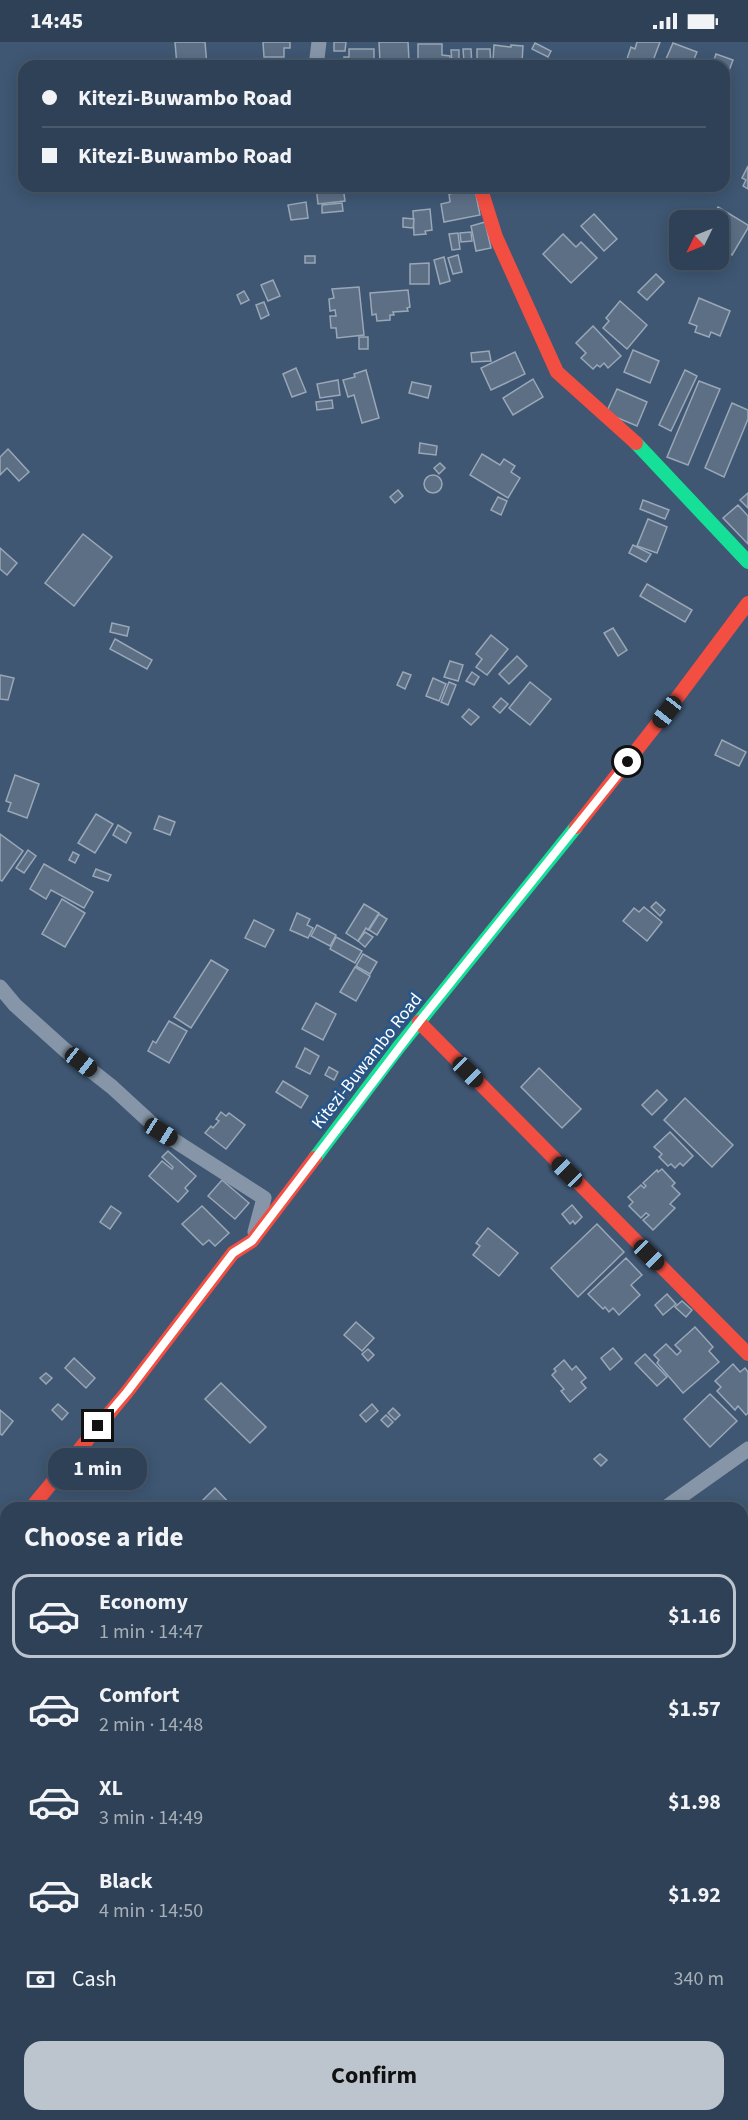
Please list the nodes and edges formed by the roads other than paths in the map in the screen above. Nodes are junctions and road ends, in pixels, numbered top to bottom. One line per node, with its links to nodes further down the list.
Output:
1 (319, 42): 2 (street)
2 (317, 60)
3 (482, 192): 4 (street)
4 (748, 562)
5 (748, 603): 7 (street, Kitezi-Buwambo Road)
6 (0, 987): 8 (street)
7 (419, 1022): 8 (street, Kitezi-Buwambo Road); 9 (street)
8 (252, 1241): 11 (street, Kitezi-Buwambo Road)
9 (748, 1354)
10 (748, 1449): 12 (street)
11 (36, 1502)
12 (673, 1502)

